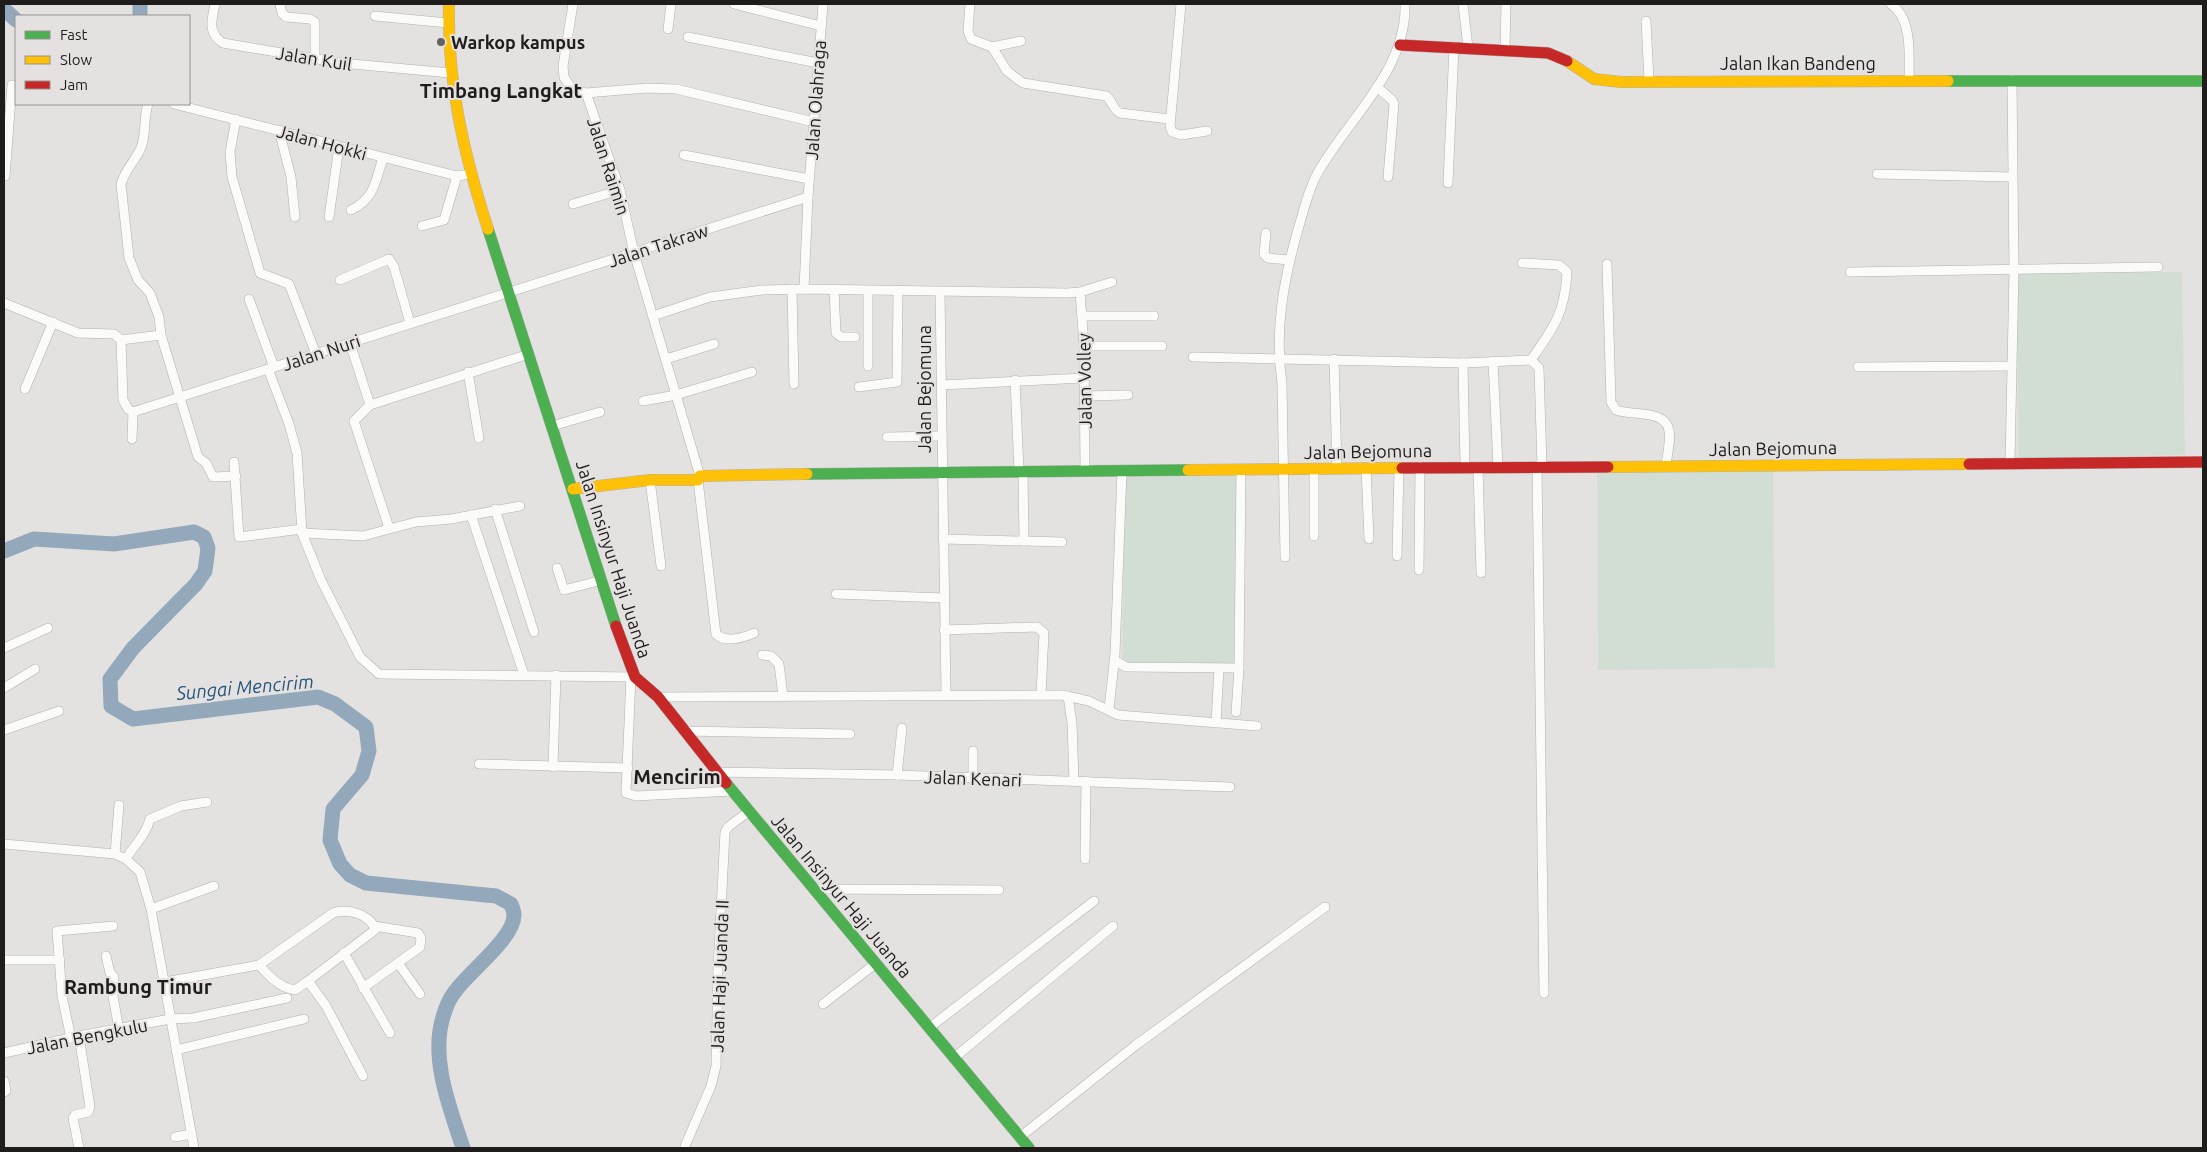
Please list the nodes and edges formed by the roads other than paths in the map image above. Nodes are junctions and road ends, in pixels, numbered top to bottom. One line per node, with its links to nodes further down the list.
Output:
1 (215, 4): 26 (street, Jalan Kuil)
2 (449, 4): 16 (street, Jalan Insinyur Haji Juanda)
3 (573, 4): 35 (street, Jalan Raimin)
4 (671, 4): 18 (street)
5 (734, 4): 17 (street)
6 (823, 4): 17 (street, Jalan Olahraga)
7 (970, 4): 22 (street)
8 (1181, 4): 39 (street)
9 (1405, 4): 21 (street)
10 (1463, 4): 24 (street)
11 (1506, 4): 25 (street)
12 (1891, 4): 30 (street)
13 (280, 5): 26 (street)
14 (375, 16): 16 (street)
15 (1646, 21): 32 (street)
16 (448, 23): 28 (street, Jalan Insinyur Haji Juanda)
17 (821, 26): 27 (street, Jalan Olahraga)
18 (668, 29)
19 (688, 37): 27 (street)
20 (1021, 41): 22 (street)
21 (1400, 44): 23 (street, Jalan Ikan Bandeng); 34 (street)
22 (992, 47): 39 (street)
23 (1454, 47): 24 (street, Jalan Ikan Bandeng); 53 (street)
24 (1468, 48): 25 (street, Jalan Ikan Bandeng)
25 (1506, 49): 32 (street, Jalan Ikan Bandeng)
26 (315, 59): 28 (street, Jalan Kuil)
27 (818, 63): 40 (street, Jalan Olahraga)
28 (450, 73): 46 (street, Jalan Insinyur Haji Juanda)
29 (2012, 80): 30 (street, Jalan Ikan Bandeng); 31 (street, Jalan Ikan Bandeng); 51 (street)
30 (1909, 81): 32 (street, Jalan Ikan Bandeng)
31 (2203, 81)
32 (1649, 82)
33 (11, 85): 48 (street)
34 (1377, 87): 50 (street); 63 (street)
35 (586, 93): 40 (street); 54 (street, Jalan Raimin)
36 (148, 105): 86 (street)
37 (178, 105): 38 (street, Jalan Hokki)
38 (236, 119): 41 (street, Jalan Hokki); 93 (street)
39 (1169, 120): 42 (street)
40 (814, 122): 52 (street, Jalan Olahraga)
41 (279, 130): 43 (street, Jalan Hokki); 58 (street)
42 (1208, 131)
43 (339, 147): 45 (street, Jalan Hokki); 59 (street)
44 (684, 154): 52 (street)
45 (383, 158): 49 (street, Jalan Hokki); 57 (street)
46 (470, 174): 49 (street, Jalan Hokki); 78 (street, Jalan Insinyur Haji Juanda)
47 (1876, 174): 51 (street)
48 (5, 176)
49 (457, 176): 60 (street)
50 (1388, 177)
51 (2012, 177): 67 (street)
52 (809, 179): 55 (street, Jalan Olahraga)
53 (1448, 183)
54 (620, 190): 56 (street); 62 (street, Jalan Raimin)
55 (808, 197): 62 (street, Jalan Takraw); 72 (street)
56 (573, 204)
57 (351, 210)
58 (295, 217)
59 (329, 217)
60 (422, 226)
61 (1266, 233): 63 (street)
62 (634, 253): 78 (street, Jalan Takraw); 81 (street, Jalan Raimin)
63 (1289, 260): 96 (street)
64 (1522, 263): 99 (street)
65 (1607, 264): 132 (street)
66 (2158, 266): 67 (street)
67 (2014, 270): 68 (street); 103 (street)
68 (1850, 272)
69 (340, 280): 85 (street)
70 (1112, 282): 77 (street)
71 (792, 288): 72 (street); 81 (street); 110 (street)
72 (804, 288): 73 (street)
73 (834, 290): 74 (street); 87 (street)
74 (868, 291): 75 (street); 102 (street)
75 (898, 292): 76 (street); 112 (street)
76 (940, 292): 77 (street); 111 (street, Jalan Bejomuna)
77 (1080, 292): 82 (street, Jalan Volley)
78 (509, 293): 85 (street, Jalan Nuri); 94 (street, Jalan Insinyur Haji Juanda)
79 (249, 299): 105 (street)
80 (4, 303): 84 (street)
81 (653, 316): 97 (street, Jalan Raimin)
82 (1082, 316): 83 (street); 91 (street, Jalan Volley)
83 (1154, 316)
84 (53, 322): 88 (street); 113 (street)
85 (410, 323): 89 (street, Jalan Nuri)
86 (162, 335): 88 (street); 117 (street)
87 (855, 338)
88 (121, 340): 120 (street)
89 (350, 344): 93 (street, Jalan Nuri); 119 (street)
90 (714, 344): 97 (street)
91 (1084, 346): 92 (street); 108 (street, Jalan Volley)
92 (1162, 346)
93 (316, 354): 105 (street, Jalan Nuri)
94 (529, 354): 106 (street); 122 (street, Jalan Insinyur Haji Juanda)
95 (1194, 357): 96 (street)
96 (1278, 358): 98 (street); 138 (street)
97 (666, 359): 114 (street, Jalan Raimin)
98 (1334, 359): 101 (street); 139 (street)
99 (1531, 360): 100 (street); 131 (street)
100 (1493, 361): 101 (street); 130 (street)
101 (1463, 363): 134 (street)
102 (868, 366)
103 (2012, 366): 104 (street); 129 (street)
104 (1858, 367)
105 (271, 368): 117 (street, Jalan Nuri); 154 (street)
106 (468, 372): 119 (street); 125 (street)
107 (752, 372): 114 (street)
108 (1084, 378): 109 (street); 116 (street, Jalan Volley)
109 (1015, 380): 111 (street); 142 (street)
110 (794, 384)
111 (942, 385): 123 (street, Jalan Bejomuna)
112 (859, 387)
113 (25, 389)
114 (676, 395): 118 (street); 147 (street, Jalan Raimin)
115 (1128, 395): 116 (street)
116 (1085, 396): 143 (street, Jalan Volley)
117 (179, 397): 120 (street, Jalan Nuri); 146 (street)
118 (643, 400)
119 (370, 406): 153 (street)
120 (133, 412): 126 (street)
121 (600, 412): 122 (street)
122 (552, 426): 149 (street, Jalan Insinyur Haji Juanda)
123 (942, 436): 124 (street); 145 (street, Jalan Bejomuna)
124 (887, 437)
125 (479, 438)
126 (132, 439)
127 (234, 462): 146 (street)
128 (2203, 462): 129 (street, Jalan Bejomuna)
129 (2010, 463): 132 (street, Jalan Bejomuna)
130 (1498, 466): 131 (street, Jalan Bejomuna); 135 (street, Jalan Bejomuna)
131 (1540, 466): 132 (street, Jalan Bejomuna); 235 (street)
132 (1666, 466)
133 (1420, 467): 134 (street, Jalan Bejomuna); 137 (street, Jalan Bejomuna); 164 (street)
134 (1465, 467): 135 (street, Jalan Bejomuna)
135 (1478, 467): 165 (street)
136 (1366, 468): 137 (street, Jalan Bejomuna); 139 (street, Jalan Bejomuna); 157 (street)
137 (1399, 468): 160 (street)
138 (1285, 469): 140 (street, Jalan Bejomuna); 141 (street, Jalan Bejomuna); 161 (street)
139 (1337, 469): 141 (street, Jalan Bejomuna)
140 (1241, 470): 144 (street, Jalan Bejomuna); 177 (street)
141 (1314, 470): 155 (street)
142 (1021, 471): 143 (street, Jalan Bejomuna); 145 (street, Jalan Bejomuna); 158 (street)
143 (1084, 471): 144 (street, Jalan Bejomuna)
144 (1122, 471): 175 (street)
145 (942, 472): 147 (street); 156 (street)
146 (236, 476): 154 (street)
147 (699, 478): 148 (street); 172 (street, Jalan Raimin)
148 (650, 480): 149 (street); 162 (street)
149 (573, 489): 166 (street, Jalan Insinyur Haji Juanda)
150 (520, 506): 151 (street)
151 (495, 509): 152 (street); 171 (street)
152 (471, 515): 153 (street); 179 (street)
153 (389, 528): 154 (street)
154 (302, 531): 179 (street)
155 (1314, 536)
156 (944, 539): 158 (street); 168 (street)
157 (1370, 539)
158 (1024, 541): 159 (street)
159 (1062, 542)
160 (1397, 556)
161 (1286, 557)
162 (661, 566)
163 (557, 568): 166 (street)
164 (1419, 570)
165 (1480, 573)
166 (602, 580): 181 (street, Jalan Insinyur Haji Juanda)
167 (836, 594): 168 (street)
168 (944, 598): 170 (street)
169 (48, 628): 173 (street)
170 (944, 630): 183 (street); 184 (street)
171 (534, 632)
172 (754, 633)
173 (4, 648)
174 (762, 655): 185 (street)
175 (1114, 660): 176 (street); 188 (street)
176 (1219, 668): 177 (street); 191 (street)
177 (1239, 668): 190 (street)
178 (35, 669): 182 (street)
179 (524, 675): 180 (street)
180 (556, 675): 181 (street); 199 (street)
181 (633, 676): 187 (street, Jalan Insinyur Haji Juanda); 200 (street)
182 (4, 688)
183 (946, 694): 184 (street); 185 (street)
184 (1041, 695): 186 (street)
185 (783, 696): 187 (street)
186 (1068, 696): 188 (street); 204 (street)
187 (658, 697): 195 (street, Jalan Insinyur Haji Juanda)
188 (1109, 710): 191 (street)
189 (59, 711): 194 (street)
190 (1236, 712)
191 (1216, 723): 192 (street)
192 (1257, 726)
193 (902, 728): 202 (street)
194 (4, 730)
195 (686, 731): 196 (street); 201 (street, Jalan Insinyur Haji Juanda)
196 (850, 734)
197 (973, 751): 203 (street)
198 (479, 764): 199 (street)
199 (553, 767): 200 (street)
200 (628, 768): 207 (street)
201 (717, 772): 202 (street, Jalan Kenari); 207 (street, Jalan Insinyur Haji Juanda)
202 (897, 775): 203 (street, Jalan Kenari)
203 (973, 779): 204 (street, Jalan Kenari)
204 (1074, 781): 205 (street, Jalan Kenari)
205 (1086, 781): 206 (street, Jalan Kenari); 214 (street)
206 (1230, 787)
207 (732, 791): 210 (street, Jalan Insinyur Haji Juanda)
208 (207, 802): 213 (street)
209 (119, 805): 212 (street)
210 (748, 812): 216 (street, Jalan Insinyur Haji Juanda); 253 (street, Jalan Haji Juanda II)
211 (4, 844): 212 (street)
212 (115, 854): 213 (street)
213 (126, 859): 220 (street)
214 (1085, 859)
215 (214, 886): 220 (street)
216 (813, 890): 217 (street); 229 (street, Jalan Insinyur Haji Juanda)
217 (999, 890)
218 (1094, 901): 240 (street)
219 (1324, 907): 252 (street)
220 (151, 909): 232 (street)
221 (113, 926): 227 (street)
222 (374, 926): 224 (street); 228 (street); 230 (street)
223 (1113, 926): 246 (street)
224 (344, 953): 231 (street); 233 (street)
225 (106, 956): 241 (street)
226 (4, 960): 227 (street)
227 (60, 960): 243 (street)
228 (398, 963): 233 (street); 234 (street)
229 (875, 964): 237 (street); 240 (street, Jalan Insinyur Haji Juanda)
230 (259, 965): 231 (street); 232 (street)
231 (308, 981): 247 (street)
232 (166, 982): 238 (street)
233 (363, 988): 242 (street)
234 (420, 994)
235 (1544, 994)
236 (287, 998): 238 (street, Jalan Bengkulu)
237 (823, 1004)
238 (170, 1019): 241 (street, Jalan Bengkulu); 244 (street)
239 (304, 1019): 244 (street)
240 (929, 1028): 246 (street, Jalan Insinyur Haji Juanda)
241 (119, 1030): 243 (street, Jalan Bengkulu)
242 (390, 1033)
243 (75, 1037): 245 (street, Jalan Bengkulu); 254 (street)
244 (176, 1050): 250 (street)
245 (4, 1054)
246 (954, 1058): 252 (street, Jalan Insinyur Haji Juanda)
247 (363, 1076)
248 (4, 1081): 249 (street)
249 (4, 1092)
250 (192, 1134): 251 (street); 255 (street)
251 (175, 1137)
252 (1020, 1137): 256 (street, Jalan Insinyur Haji Juanda)
253 (684, 1146)
254 (79, 1148)
255 (194, 1148)
256 (1029, 1148)

